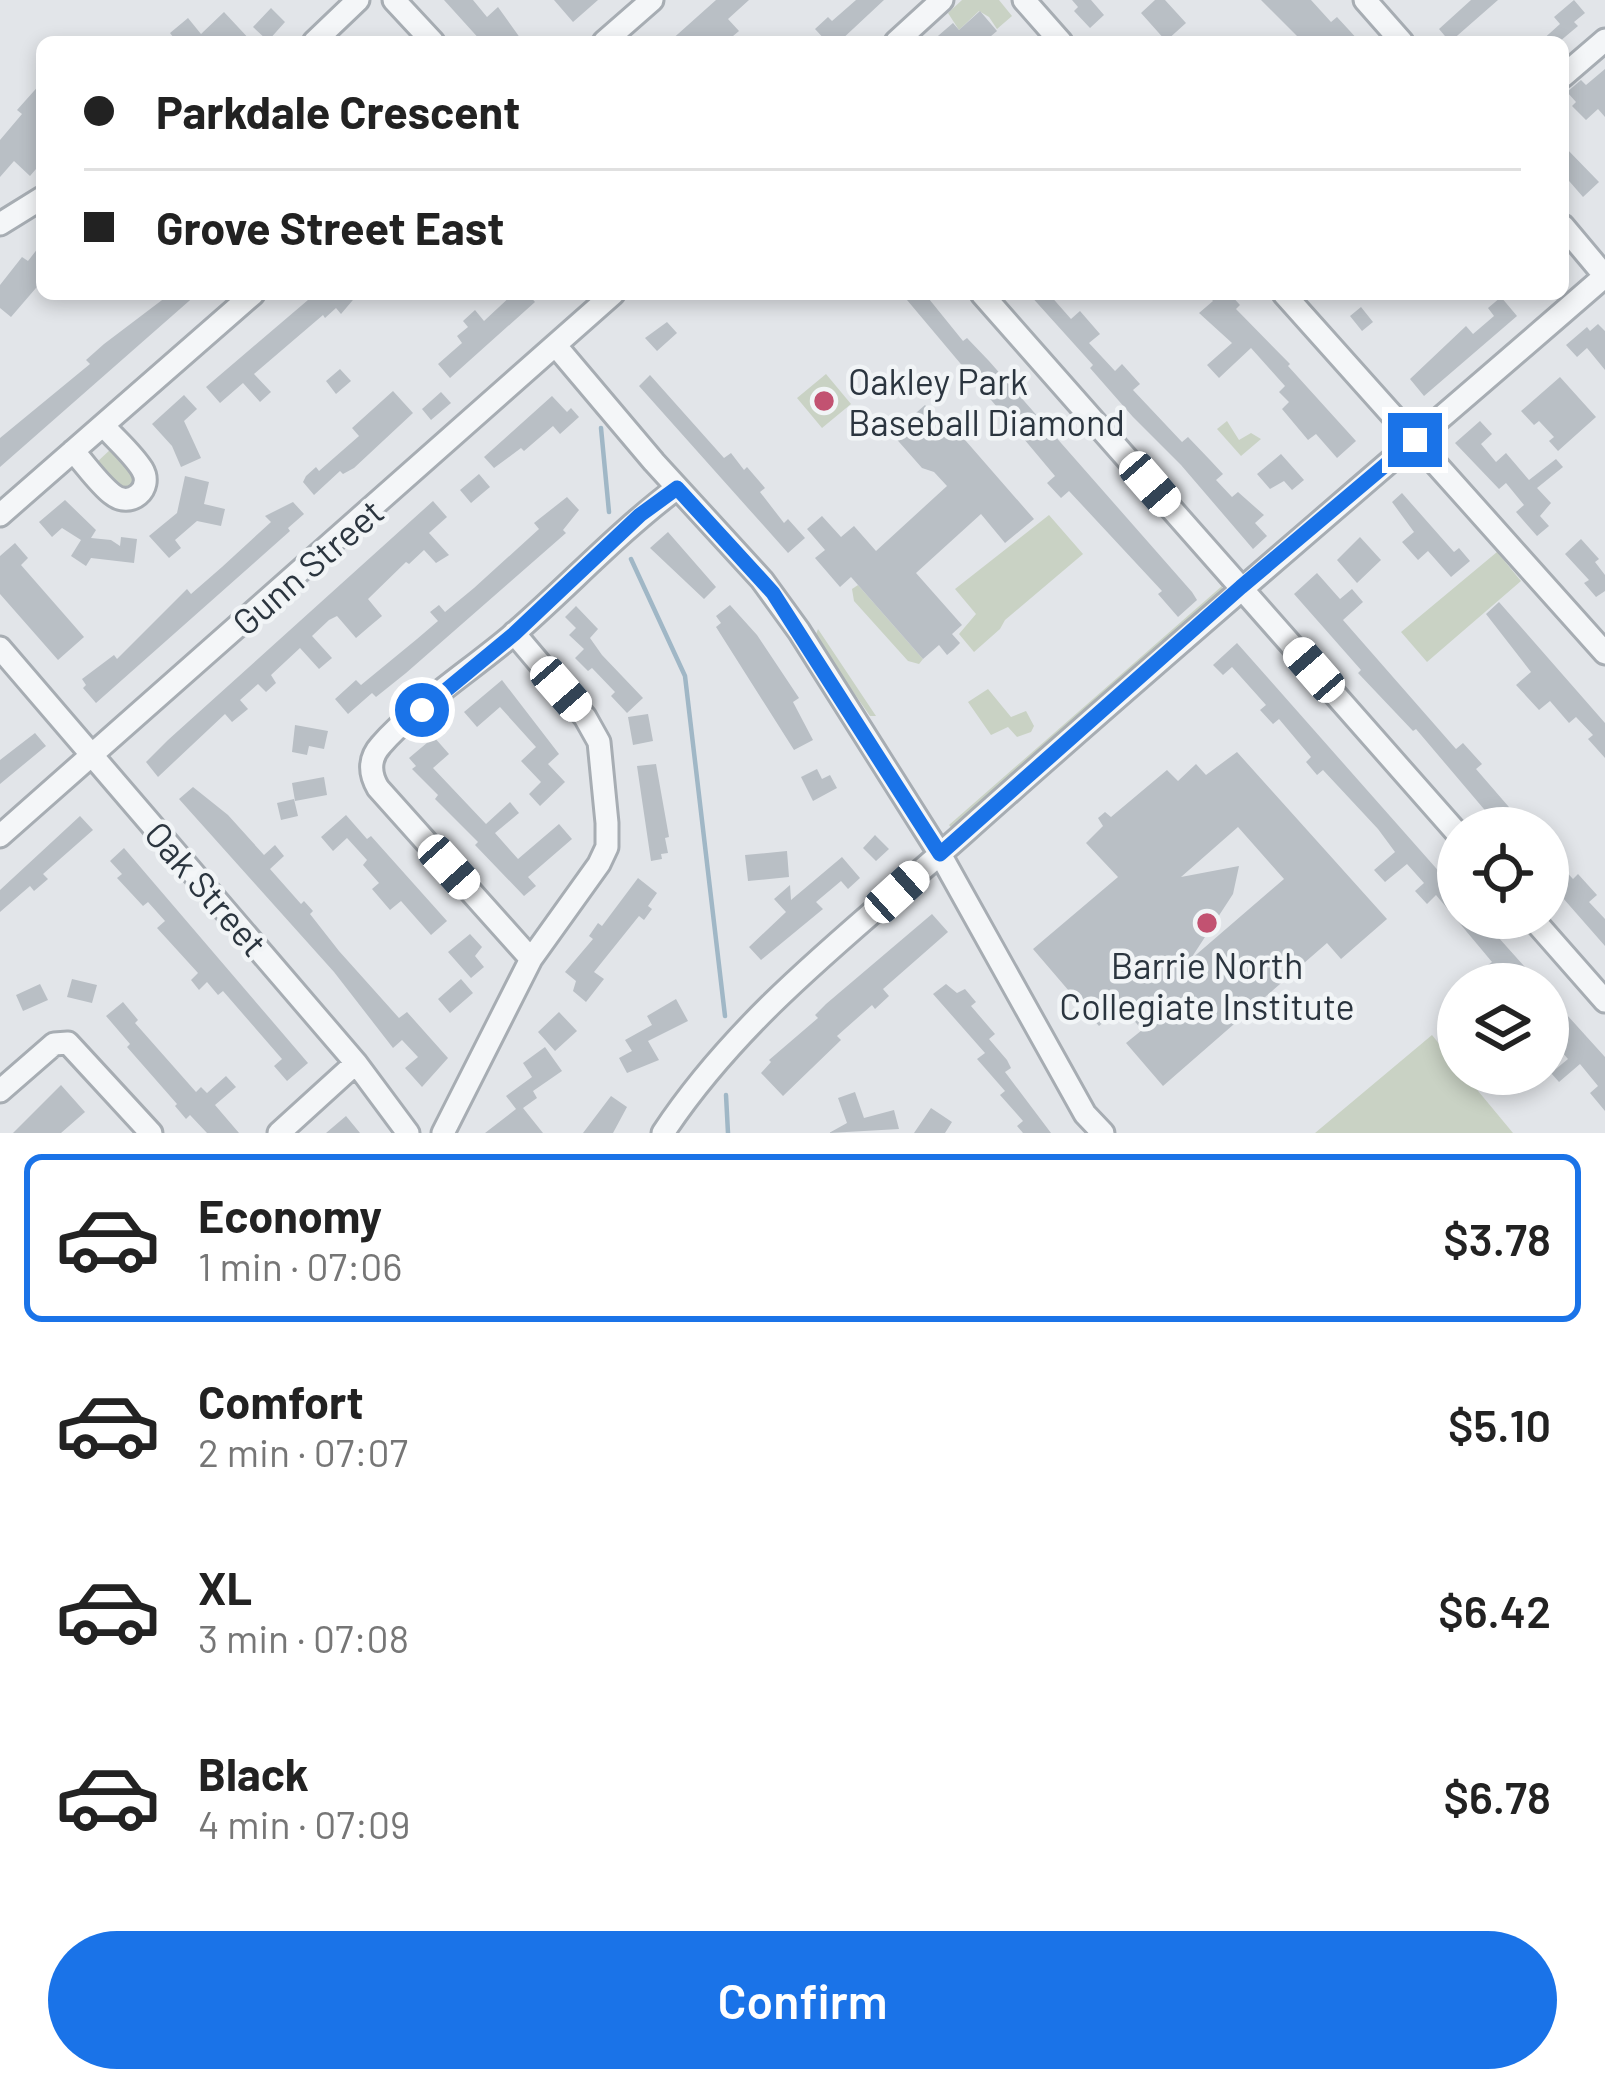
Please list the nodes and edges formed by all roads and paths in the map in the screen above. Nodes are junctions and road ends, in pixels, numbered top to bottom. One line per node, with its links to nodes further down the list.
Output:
1 (358, 0): 7 (street)
2 (394, 0): 8 (street)
3 (652, 0): 9 (street)
4 (942, 0): 10 (street)
5 (1024, 0): 11 (street)
6 (1365, 0): 12 (street)
7 (320, 36)
8 (427, 36)
9 (611, 36)
10 (903, 36)
11 (1056, 36)
12 (1397, 36)
13 (1605, 40): 14 (street)
14 (1569, 71)
15 (36, 201): 16 (street)
16 (0, 224)
17 (1569, 233): 18 (street)
18 (1605, 276): 25 (street)
19 (246, 300): 24 (street)
20 (606, 300): 23 (street, Gunn Street)
21 (987, 300): 29 (street)
22 (1289, 300): 25 (street)
23 (556, 346): 27 (street); 33 (street, Gunn Street)
24 (103, 425): 26 (street); 26 (street)
25 (1415, 440): 29 (street); 32 (street)
26 (74, 451): 28 (street)
27 (677, 488): 30 (street); 36 (street)
28 (0, 515)
29 (1241, 587): 34 (street); 36 (street)
30 (514, 634): 38 (street); 38 (street)
31 (0, 648): 33 (street, Oak Street)
32 (1605, 652)
33 (91, 755): 35 (street, Gunn Street); 40 (street, Oak Street)
34 (1437, 810)
35 (0, 836)
36 (940, 854): 46 (street); 47 (street)
37 (1550, 939): 39 (street)
38 (531, 959): 45 (street)
39 (1605, 1001)
40 (356, 1063): 43 (street); 44 (street, Oak Street)
41 (0, 1091): 42 (street)
42 (151, 1133)
43 (279, 1133)
44 (408, 1133)
45 (443, 1133)
46 (663, 1133)
47 (1103, 1133)

